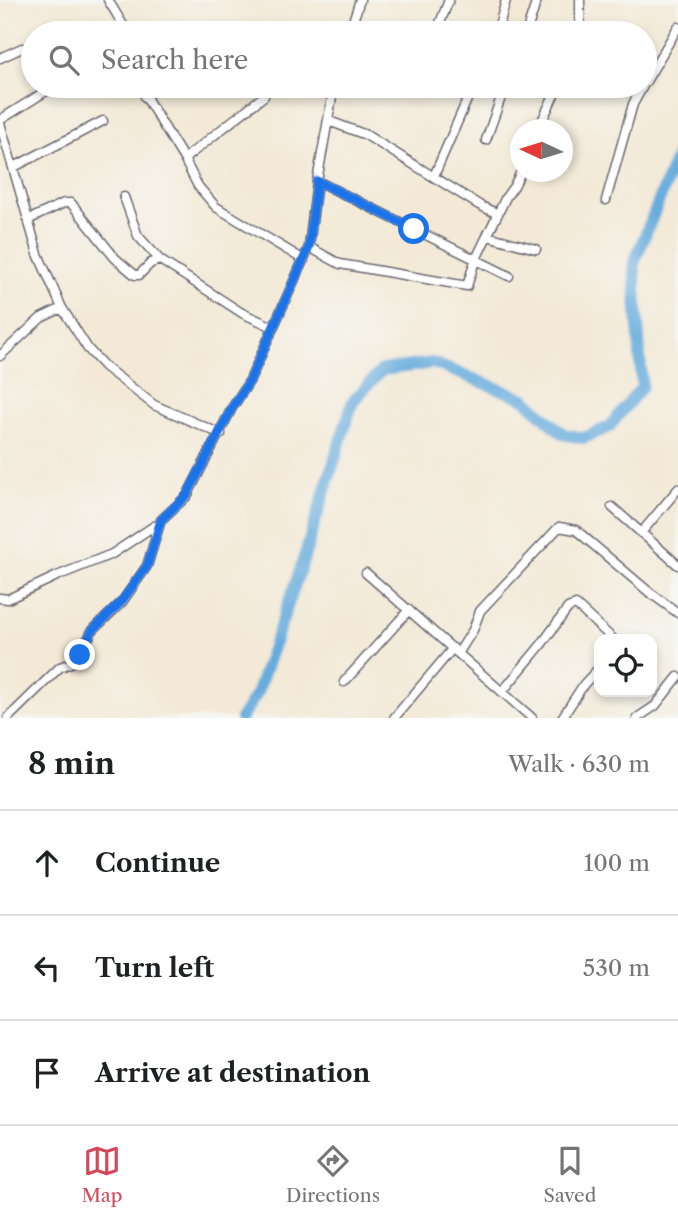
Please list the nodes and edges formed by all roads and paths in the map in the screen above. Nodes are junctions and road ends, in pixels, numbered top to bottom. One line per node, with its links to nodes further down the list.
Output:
1 (108, 0): 7 (street)
2 (360, 0): 8 (street)
3 (449, 0): 9 (street)
4 (506, 0): 10 (street)
5 (537, 0): 11 (street)
6 (580, 0): 12 (street)
7 (120, 21)
8 (353, 21)
9 (441, 21)
10 (500, 21)
11 (530, 21)
12 (580, 21)
13 (678, 26): 16 (street)
14 (21, 48): 15 (street)
15 (0, 58)
16 (657, 62)
17 (35, 98): 26 (street)
18 (146, 98): 30 (street)
19 (261, 98): 30 (street)
20 (332, 98): 28 (street)
21 (468, 98): 32 (street)
22 (501, 98): 29 (street)
23 (553, 98): 25 (street)
24 (636, 98): 36 (street)
25 (543, 119)
26 (0, 121): 31 (street)
27 (103, 121): 31 (street)
28 (329, 121): 32 (street); 33 (street)
29 (486, 140)
30 (184, 159): 43 (street)
31 (14, 167): 38 (street)
32 (434, 176): 37 (street)
33 (317, 181): 40 (street); 44 (street)
34 (516, 182): 37 (street)
35 (124, 197): 42 (street)
36 (606, 200)
37 (498, 214): 39 (street)
38 (30, 219): 42 (street); 46 (street)
39 (487, 236): 41 (street); 44 (street)
40 (309, 247): 43 (street); 44 (street)
41 (536, 249)
42 (160, 260): 47 (street)
43 (304, 260): 47 (street)
44 (475, 261): 45 (street)
45 (509, 276)
46 (62, 308): 48 (street); 49 (street)
47 (273, 327): 49 (street)
48 (0, 356)
49 (221, 434): 53 (street)
50 (678, 489): 52 (street)
51 (612, 507): 52 (street)
52 (641, 533): 54 (street)
53 (155, 534): 56 (street); 65 (street)
54 (678, 565)
55 (366, 573): 57 (street)
56 (0, 598)
57 (409, 610): 60 (street); 63 (street)
58 (678, 613): 60 (street)
59 (608, 634): 64 (street)
60 (456, 650): 64 (street); 66 (street)
61 (594, 673): 68 (street)
62 (678, 677): 69 (street)
63 (344, 682)
64 (502, 692): 67 (street)
65 (8, 718)
66 (394, 718)
67 (532, 718)
68 (562, 718)
69 (637, 718)

